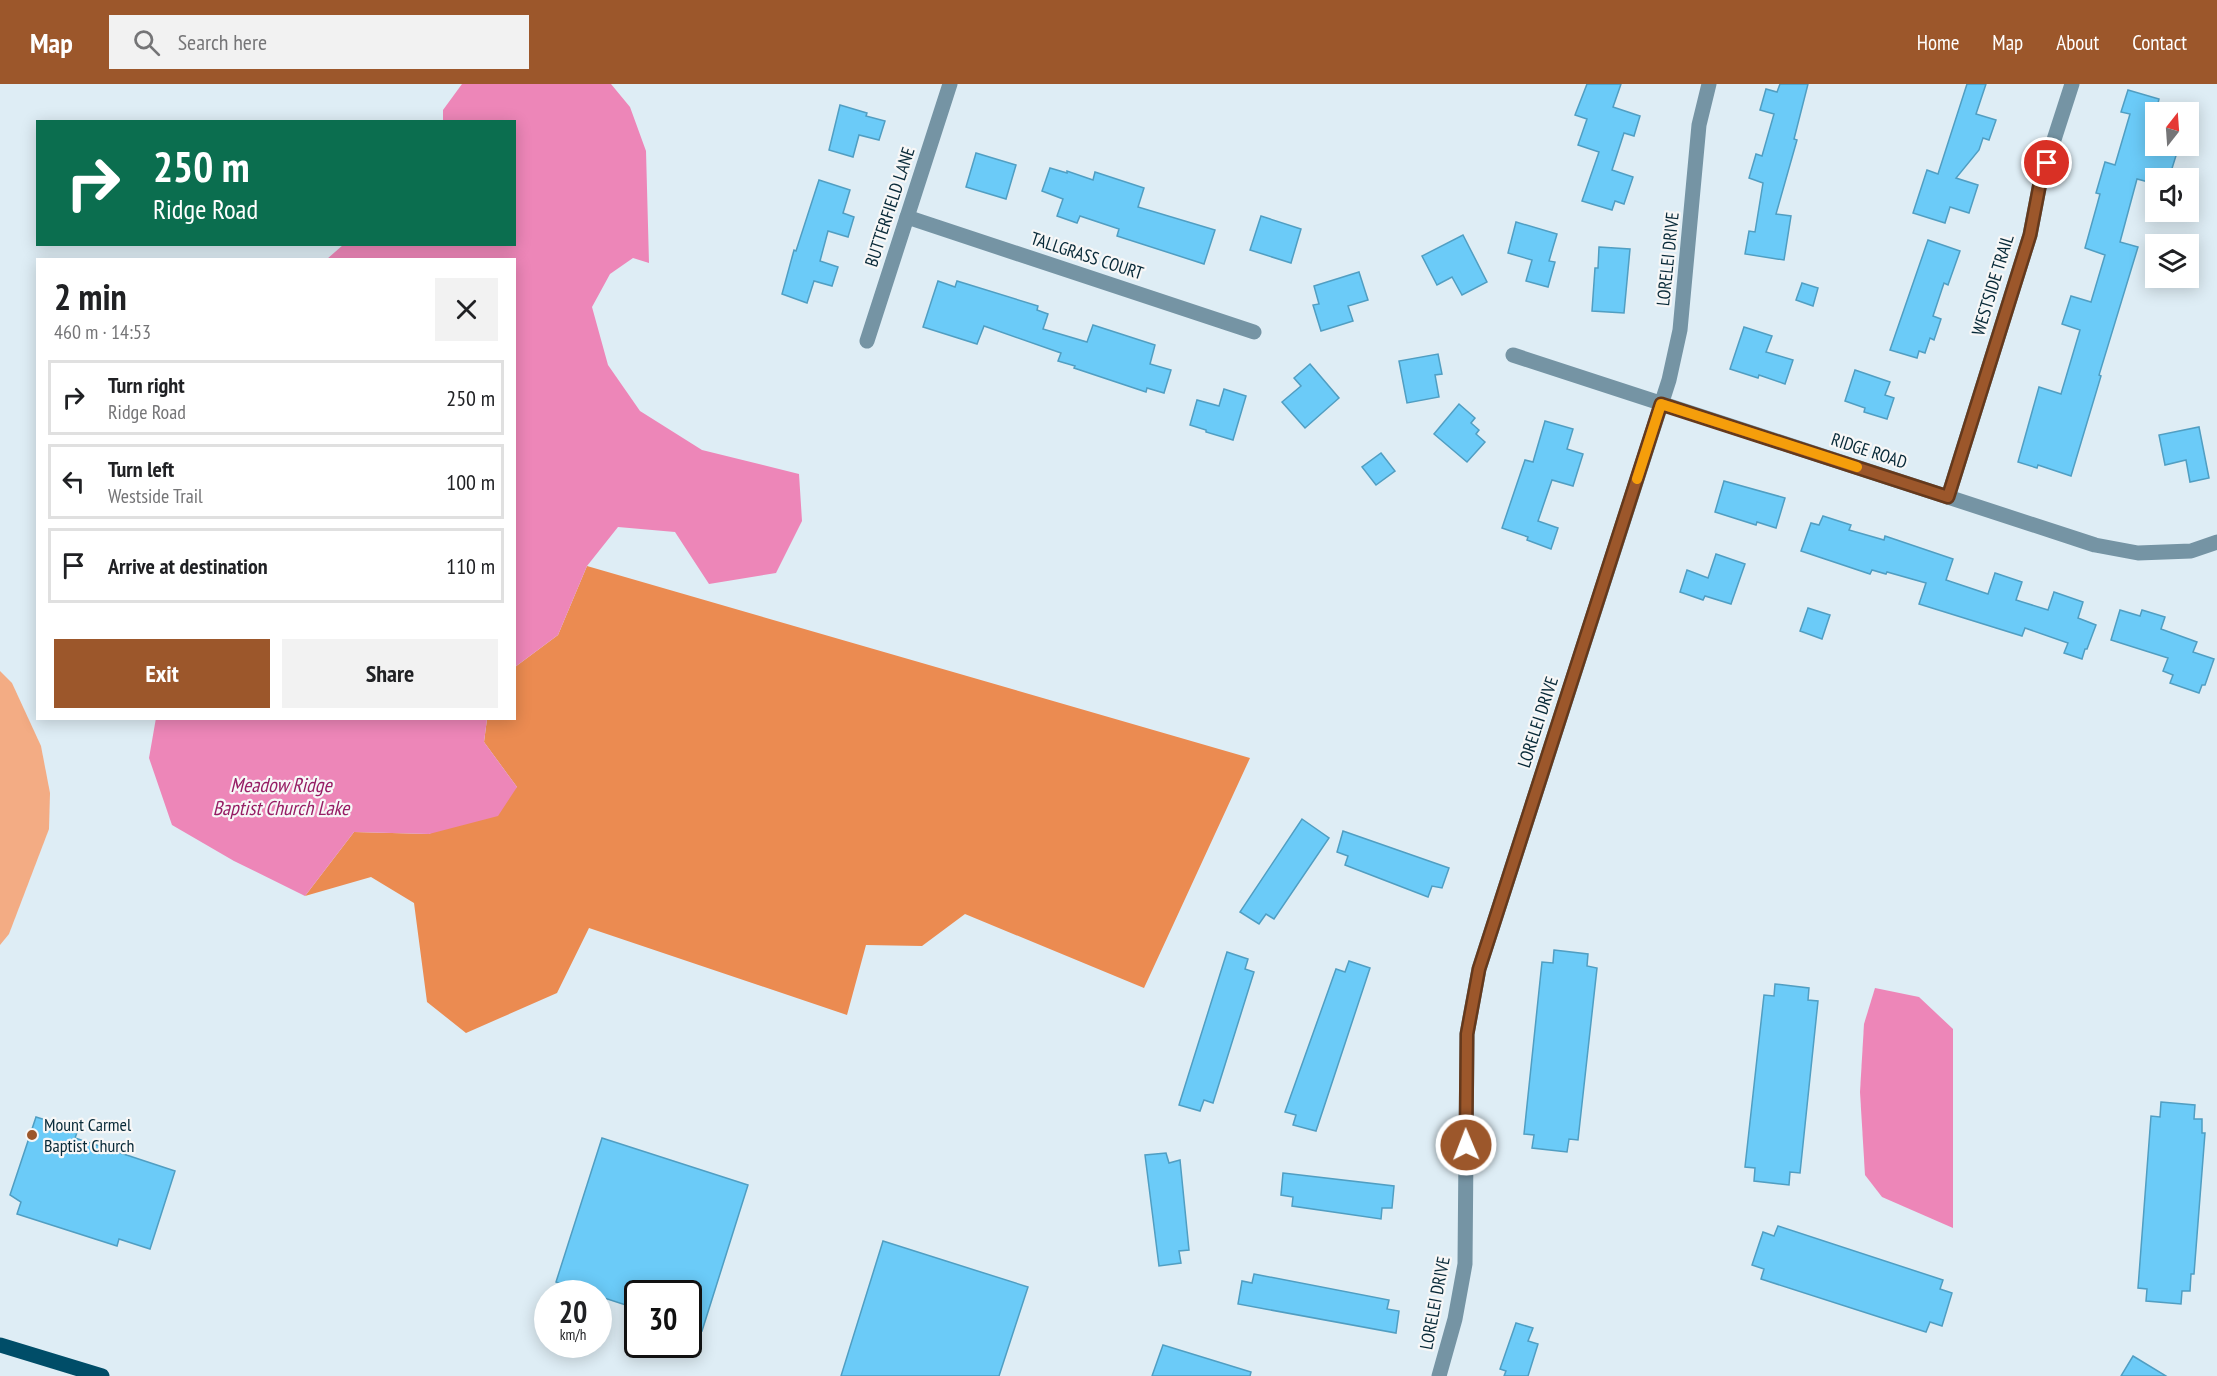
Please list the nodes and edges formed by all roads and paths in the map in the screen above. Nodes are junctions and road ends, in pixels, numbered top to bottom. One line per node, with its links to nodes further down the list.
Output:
1 (950, 84): 4 (street, BUTTERFIELD LANE)
2 (1708, 84): 8 (street, LORELEI DRIVE)
3 (2072, 84): 9 (street, WESTSIDE TRAIL)
4 (907, 217): 5 (street, TALLGRASS COURT); 6 (street, BUTTERFIELD LANE)
5 (1254, 332)
6 (867, 341)
7 (1513, 356): 8 (street, RIDGE ROAD)
8 (1661, 404): 9 (street, RIDGE ROAD); 13 (street, LORELEI DRIVE)
9 (1948, 497): 10 (street, RIDGE ROAD)
10 (2217, 542)
11 (0, 1345): 12 (main road)
12 (102, 1376)
13 (1439, 1376)

